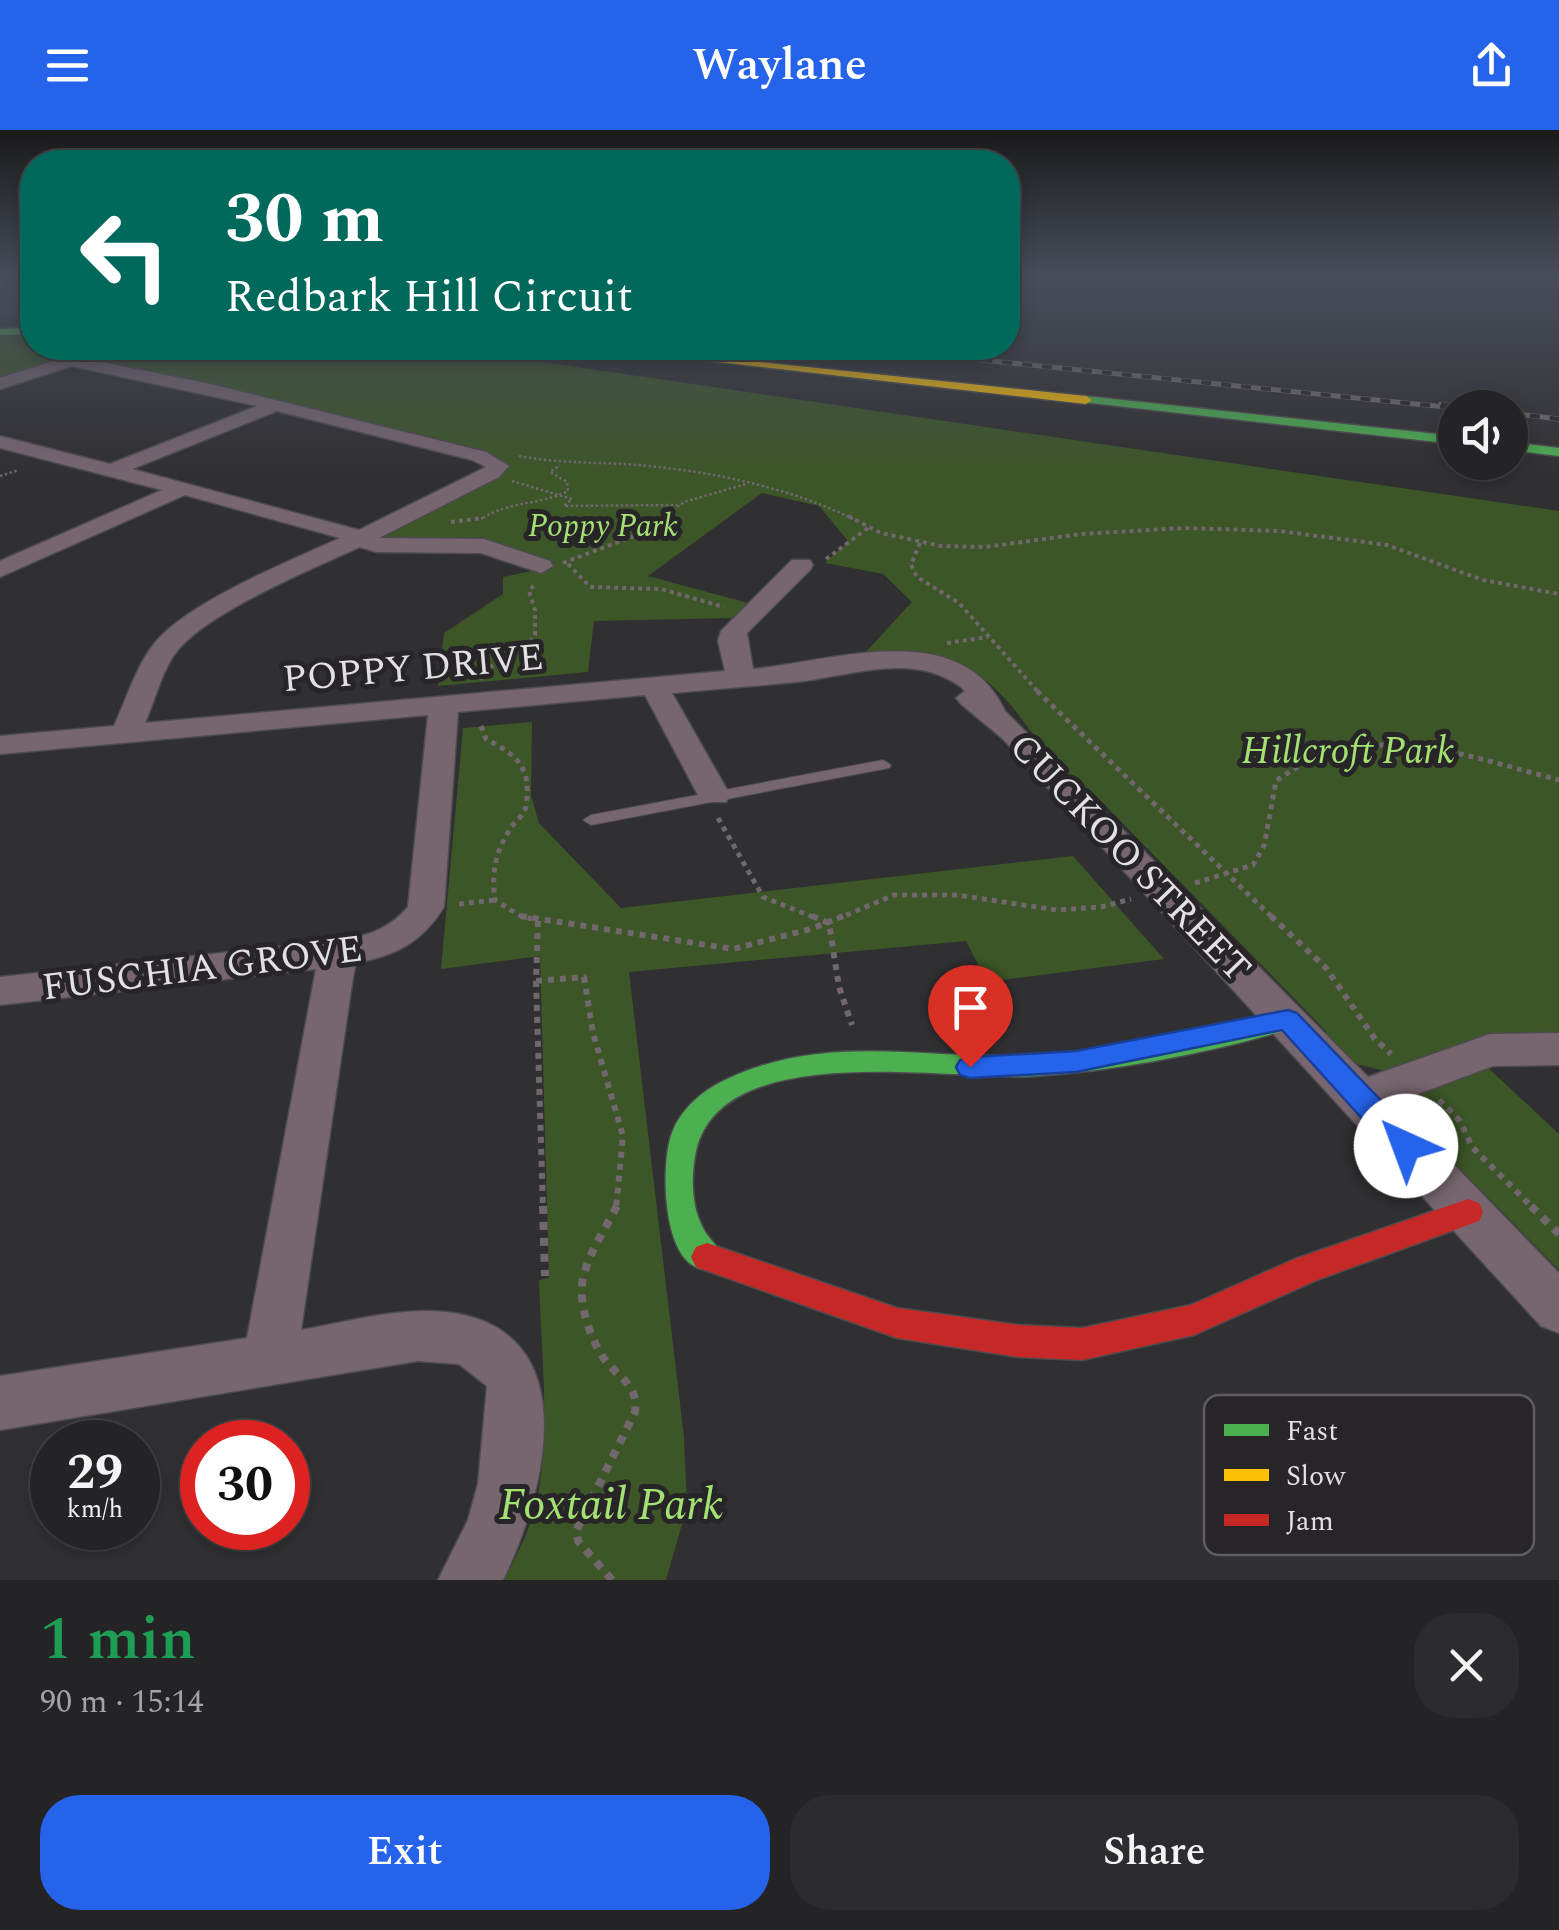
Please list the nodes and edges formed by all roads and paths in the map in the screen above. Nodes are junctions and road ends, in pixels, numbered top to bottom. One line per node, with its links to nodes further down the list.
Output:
1 (73, 360): 4 (street)
2 (711, 360): 9 (main road)
3 (830, 360): 7 (main road)
4 (70, 361): 5 (street); 6 (street)
5 (0, 384)
6 (274, 406): 16 (street); 17 (street)
7 (1438, 425)
8 (1528, 435): 10 (main road)
9 (1438, 438)
10 (1559, 438)
11 (0, 442): 16 (street)
12 (1528, 448): 13 (main road)
13 (1559, 452)
14 (515, 455): 15 (path)
15 (562, 464): 18 (path); 20 (path)
16 (112, 470): 19 (street)
17 (492, 473): 20 (path); 23 (street)
18 (746, 484): 21 (path); 22 (path)
19 (184, 488): 23 (street); 28 (street)
20 (561, 496): 21 (path); 24 (path)
21 (679, 505): 26 (path)
22 (868, 528): 25 (path); 27 (path)
23 (358, 539): 24 (street); 36 (street)
24 (462, 544): 29 (street)
25 (920, 544): 30 (path); 42 (path)
26 (566, 562): 29 (path); 31 (path)
27 (808, 566): 31 (street)
28 (0, 570)
29 (545, 572): 35 (path)
30 (1559, 594)
31 (748, 614): 33 (street)
32 (929, 669): 33 (street, POPPY DRIVE); 43 (street, CUCKOO STREET)
33 (740, 678): 34 (street, POPPY DRIVE)
34 (654, 686): 35 (street, POPPY DRIVE); 40 (street)
35 (462, 703): 36 (street, POPPY DRIVE); 44 (path); 46 (street, FUSCHIA GROVE)
36 (125, 734): 37 (street, POPPY DRIVE)
37 (0, 745)
38 (883, 765): 40 (lane)
39 (1559, 780): 42 (path)
40 (710, 796): 41 (lane); 45 (path)
41 (591, 820)
42 (1227, 875): 43 (path); 52 (path)
43 (1162, 891): 45 (path); 49 (street, CUCKOO STREET)
44 (538, 921): 45 (path); 47 (path)
45 (829, 923): 51 (path)
46 (340, 953): 48 (street, FUSCHIA GROVE); 58 (street)
47 (536, 982): 56 (path); 61 (path)
48 (0, 992)
49 (1288, 1020): 51 (main road); 53 (street, CUCKOO STREET)
50 (1559, 1049): 52 (street)
51 (862, 1062): 54 (main road)
52 (1416, 1077): 53 (street); 55 (path)
53 (1360, 1098): 54 (street, CUCKOO STREET)
54 (1468, 1212): 57 (street, CUCKOO STREET)
55 (1559, 1234)
56 (545, 1276)
57 (1559, 1309)
58 (270, 1360): 59 (street); 60 (street)
59 (0, 1403)
60 (469, 1580)
61 (612, 1580)

